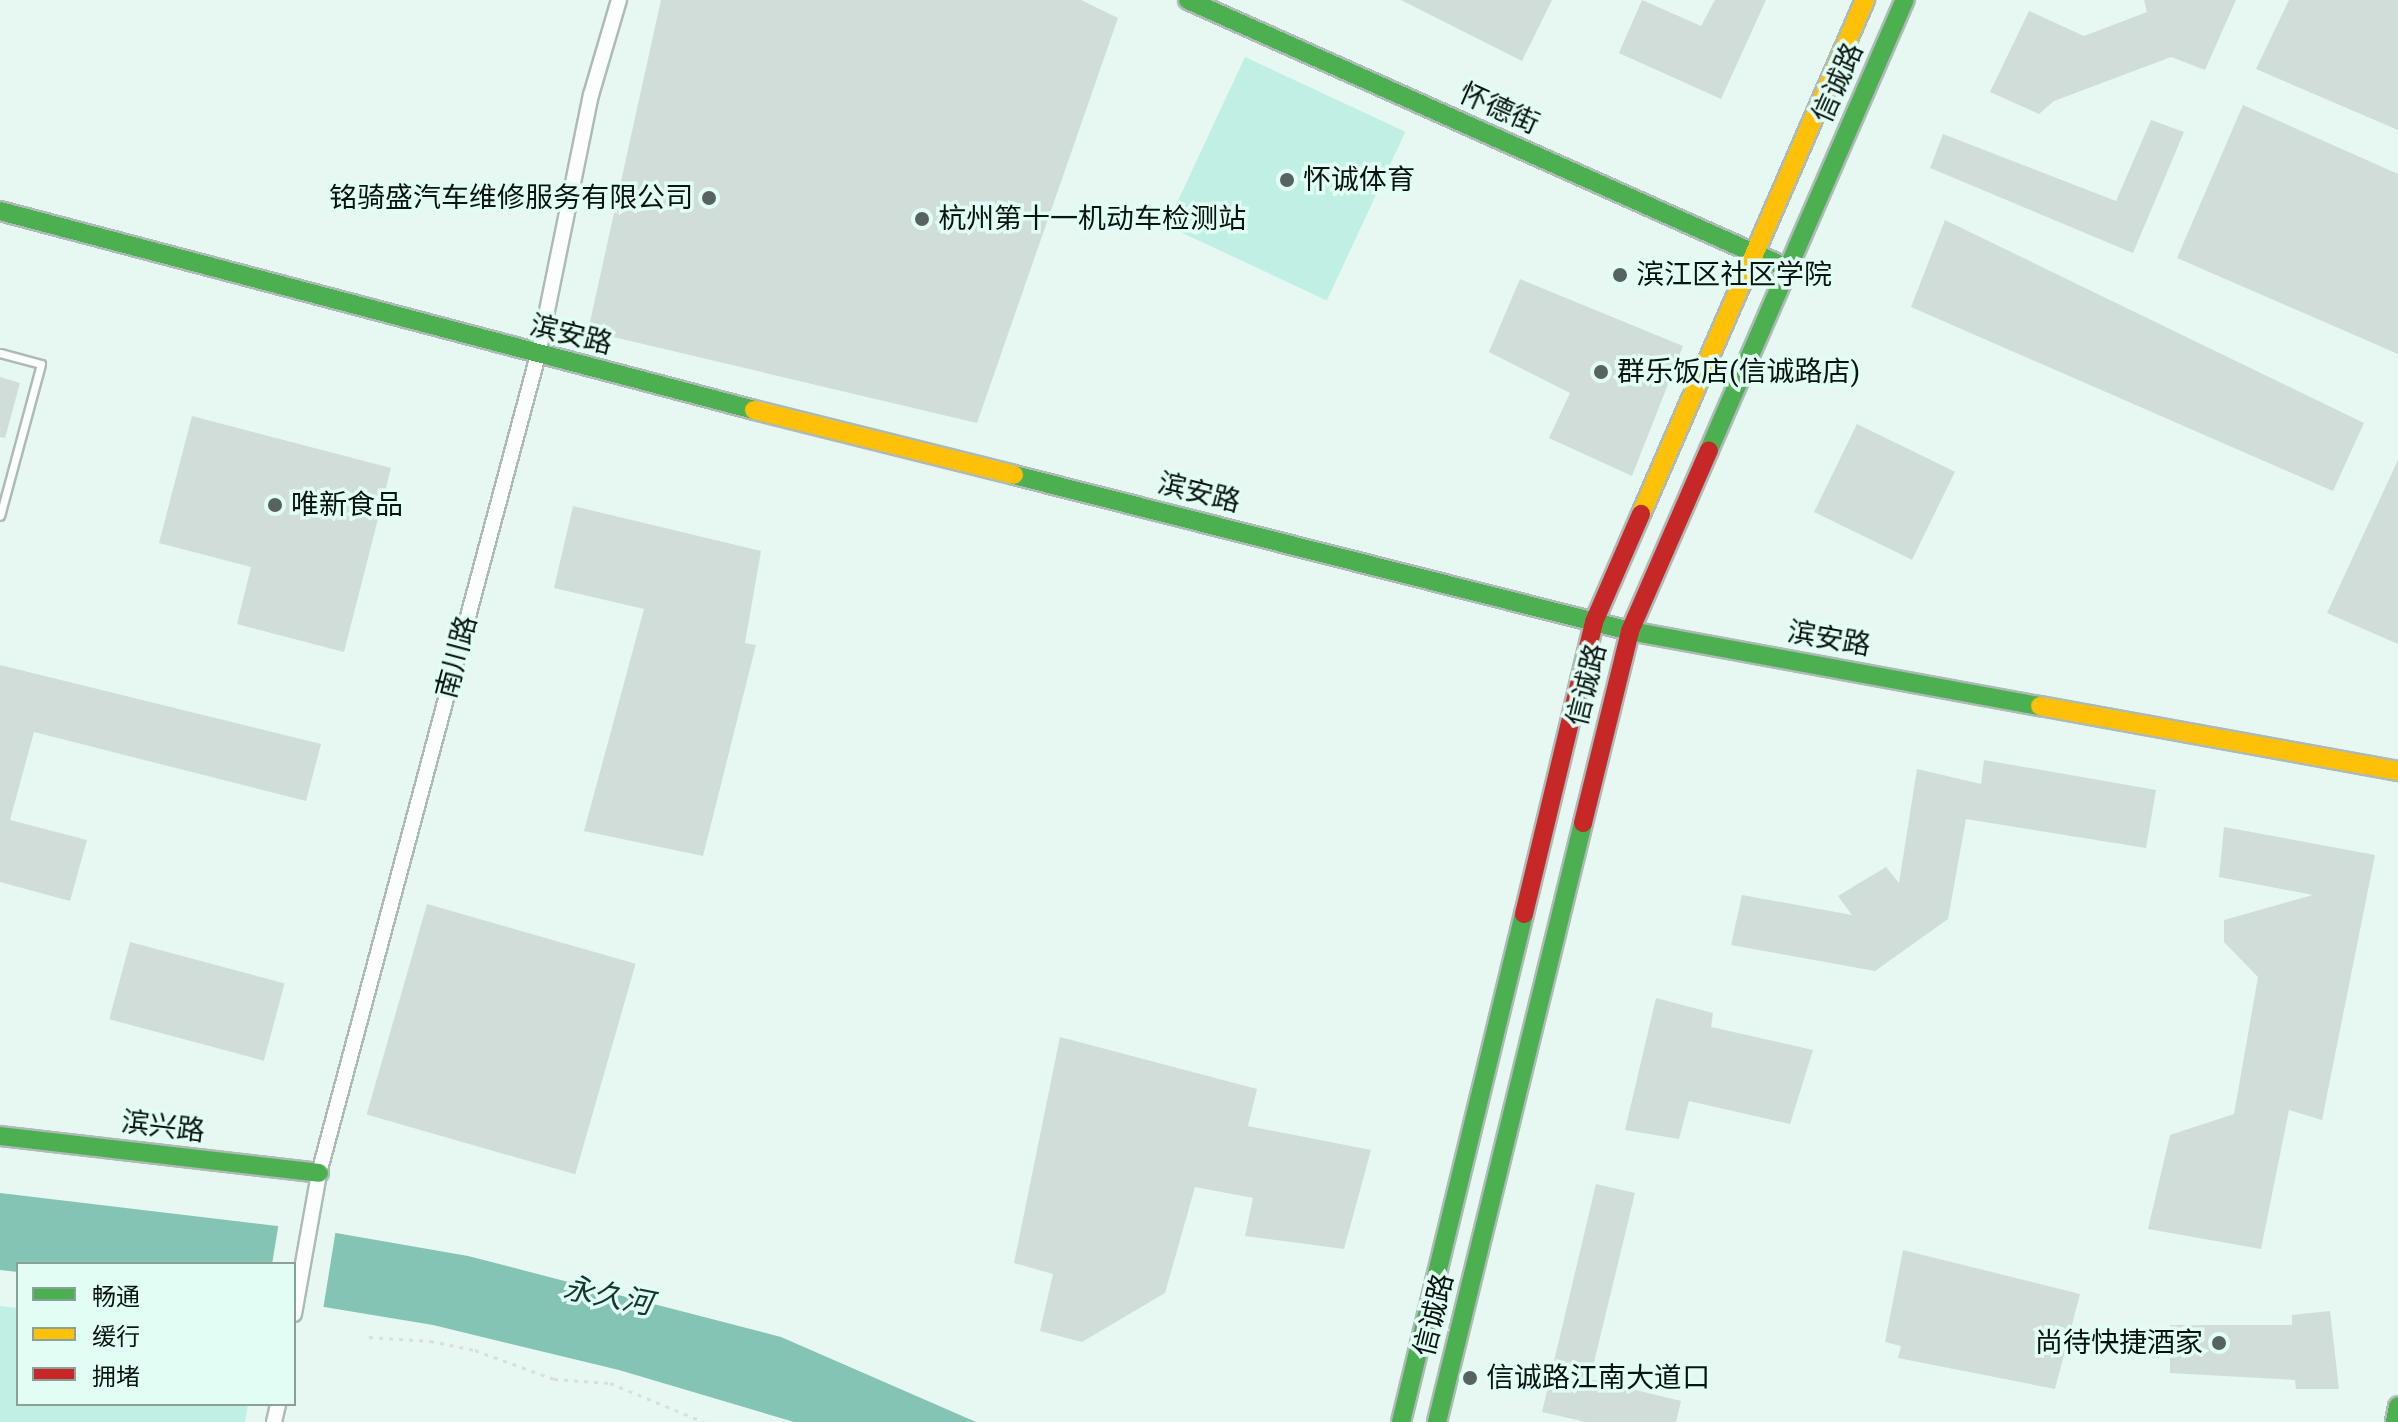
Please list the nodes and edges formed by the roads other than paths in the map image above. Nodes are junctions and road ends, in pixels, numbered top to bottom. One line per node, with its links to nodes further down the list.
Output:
1 (619, 0): 9 (street, 南川路)
2 (1188, 0): 6 (street, 怀德街)
3 (1865, 0): 6 (street, 信诚路)
4 (1905, 0): 7 (street, 信诚路)
5 (0, 211): 9 (street, 滨安路)
6 (1753, 253): 7 (street, 怀德街); 11 (street, 信诚路)
7 (1787, 268): 12 (street, 信诚路)
8 (0, 353): 10 (lane)
9 (538, 355): 11 (street, 滨安路); 15 (street, 南川路)
10 (0, 516)
11 (1594, 622): 12 (street, 滨安路); 18 (street, 信诚路)
12 (1630, 631): 13 (street, 滨安路); 19 (street, 信诚路)
13 (2398, 771)
14 (0, 1136): 15 (street, 滨兴路)
15 (319, 1173): 16 (street, 南川路)
16 (296, 1303)
17 (2398, 1406): 20 (street)
18 (1401, 1422)
19 (1437, 1422)
20 (2395, 1422)

